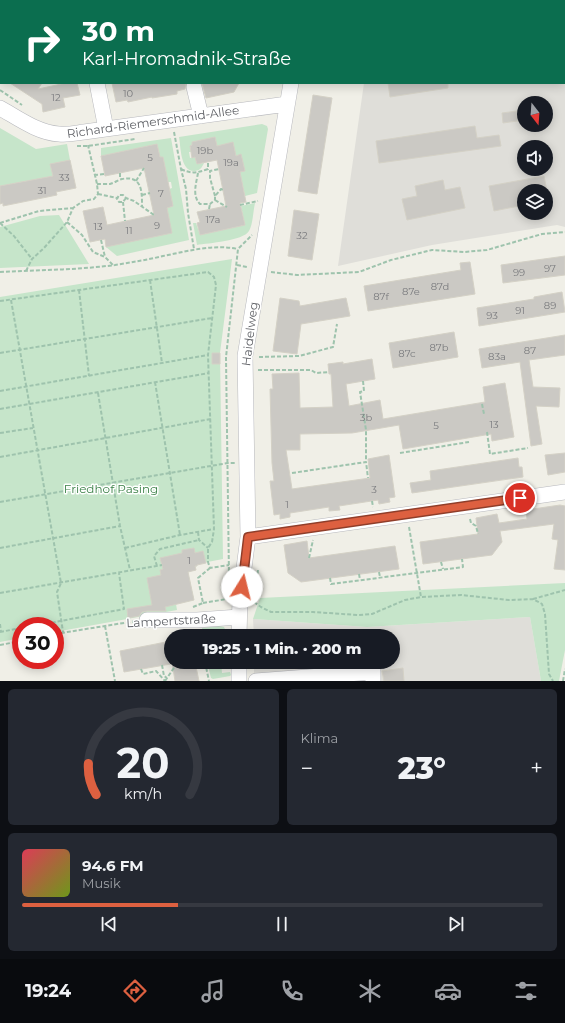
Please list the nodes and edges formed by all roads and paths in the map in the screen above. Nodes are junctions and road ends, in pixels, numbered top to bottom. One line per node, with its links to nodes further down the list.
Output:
1 (97, 84): 10 (street)
2 (291, 84): 5 (street, Haidelweg)
3 (194, 87): 8 (street)
4 (0, 90): 6 (path)
5 (288, 104): 8 (street, Richard-Riemerschmid-Allee); 55 (street, Haidelweg)
6 (25, 107)
7 (0, 108): 11 (street, Richard-Riemerschmid-Allee)
8 (201, 116): 9 (street, Richard-Riemerschmid-Allee)
9 (172, 121): 10 (street, Richard-Riemerschmid-Allee); 14 (path)
10 (106, 129): 11 (street, Richard-Riemerschmid-Allee)
11 (84, 132): 21 (path)
12 (208, 162): 15 (path)
13 (144, 168): 23 (path)
14 (181, 169): 19 (path); 48 (path)
15 (208, 169): 17 (path); 19 (path)
16 (219, 169): 17 (path)
17 (210, 171): 29 (path)
18 (120, 173): 22 (path)
19 (198, 173): 35 (path)
20 (105, 174): 21 (path)
21 (94, 175): 24 (path)
22 (120, 179): 23 (path); 24 (path)
23 (136, 181): 28 (path)
24 (97, 184): 27 (path)
25 (223, 190): 29 (path)
26 (150, 193): 28 (path)
27 (98, 194): 30 (path); 39 (path)
28 (142, 195): 37 (path)
29 (216, 196): 32 (path)
30 (117, 198): 31 (path); 34 (path)
31 (126, 198): 34 (path); 37 (path)
32 (215, 200): 35 (path); 38 (path)
33 (260, 200): 36 (path)
34 (123, 202): 42 (path)
35 (210, 204): 40 (path)
36 (240, 204)
37 (142, 206): 41 (path)
38 (227, 207)
39 (73, 208): 43 (path); 44 (path)
40 (209, 210)
41 (154, 215)
42 (125, 221)
43 (67, 222): 49 (path); 50 (path)
44 (0, 223): 50 (path)
45 (565, 232): 55 (path)
46 (101, 240): 49 (path)
47 (238, 249): 48 (path)
48 (194, 250): 51 (path)
49 (105, 257): 51 (path)
50 (32, 259): 54 (path)
51 (114, 265): 54 (path)
52 (274, 265): 55 (path)
53 (237, 266): 55 (path)
54 (26, 271): 56 (path)
55 (266, 271): 95 (street, Haidelweg)
56 (0, 272)
57 (150, 280): 58 (path); 61 (path); 63 (path)
58 (79, 290): 59 (path); 64 (path)
59 (11, 300): 60 (path); 65 (path)
60 (0, 301)
61 (212, 318): 63 (path); 67 (path)
62 (337, 324): 69 (path)
63 (157, 327): 64 (path); 68 (path)
64 (85, 339): 65 (path); 72 (path)
65 (19, 349): 66 (path); 76 (path)
66 (0, 352)
67 (208, 355): 68 (path); 71 (path)
68 (162, 363): 72 (path)
69 (258, 370): 70 (path); 73 (path)
70 (329, 372)
71 (209, 373): 75 (path); 83 (path)
72 (89, 376): 76 (path)
73 (258, 376)
74 (363, 381): 94 (path)
75 (155, 382): 78 (path); 84 (path)
76 (26, 386): 77 (path); 79 (path)
77 (0, 390)
78 (98, 392): 79 (path); 88 (path)
79 (29, 404): 81 (path); 85 (path)
80 (482, 404): 82 (path)
81 (0, 409)
82 (484, 414)
83 (211, 418): 84 (path); 96 (path)
84 (162, 427): 88 (path); 97 (path)
85 (33, 428): 87 (path); 91 (path)
86 (487, 432): 90 (path)
87 (0, 433)
88 (106, 438): 91 (path); 100 (path)
89 (469, 442): 92 (path)
90 (528, 448)
91 (37, 450): 93 (path); 102 (path)
92 (400, 453)
93 (0, 457)
94 (366, 462): 98 (path); 99 (path)
95 (246, 463): 96 (path); 111 (street, Haidelweg)
96 (212, 466): 97 (path); 107 (path)
97 (170, 473): 100 (path); 110 (path)
98 (292, 473)
99 (368, 478)
100 (113, 482): 102 (path); 106 (path)
101 (565, 492): 111 (street)
102 (45, 494): 103 (path); 113 (path)
103 (0, 502)
104 (470, 516): 109 (path)
105 (409, 524): 130 (path)
106 (120, 526): 113 (path); 116 (path)
107 (214, 529): 108 (path); 117 (path)
108 (198, 532): 110 (path); 114 (path)
109 (478, 534)
110 (180, 535): 116 (path)
111 (248, 537): 144 (street, Haidelweg)
112 (313, 537): 118 (path)
113 (53, 538): 115 (path); 135 (path)
114 (199, 540): 117 (path); 123 (path)
115 (0, 548)
116 (125, 548): 127 (path)
117 (208, 548): 125 (path)
118 (309, 558)
119 (462, 559): 126 (path)
120 (442, 562): 126 (path)
121 (162, 565): 123 (path)
122 (229, 565): 125 (path)
123 (157, 566): 127 (path)
124 (258, 566): 138 (path)
125 (210, 568): 141 (path)
126 (443, 569): 130 (path)
127 (130, 570): 129 (path)
128 (379, 572): 133 (path)
129 (119, 573): 135 (path); 146 (path)
130 (417, 573): 133 (path); 138 (path)
131 (359, 574): 134 (path)
132 (330, 578): 134 (path)
133 (380, 578): 134 (path)
134 (360, 580)
135 (61, 583): 137 (path); 143 (path)
136 (565, 590): 140 (path)
137 (0, 594)
138 (421, 597): 140 (path)
139 (229, 599): 141 (path)
140 (533, 599): 168 (path)
141 (203, 603): 142 (path)
142 (189, 608)
143 (61, 617)
144 (239, 617): 145 (street, Lampertstraße); 149 (street, Haidelweg)
145 (147, 620): 148 (path, Lampertstraße)
146 (64, 621)
147 (0, 624): 151 (path)
148 (105, 626): 152 (path, Lampertstraße); 163 (path)
149 (239, 629)
150 (12, 630): 151 (path)
151 (1, 632)
152 (64, 632)
153 (12, 643): 154 (path)
154 (0, 645)
155 (162, 665): 161 (path)
156 (141, 669): 161 (path)
157 (173, 669): 161 (path)
158 (207, 669): 164 (path)
159 (239, 669): 165 (street)
160 (565, 669): 169 (path)
161 (165, 679)
162 (280, 680): 166 (street); 167 (street)
163 (115, 681)
164 (209, 681)
165 (239, 681)
166 (256, 681)
167 (373, 681)
168 (553, 681)
169 (563, 681)

